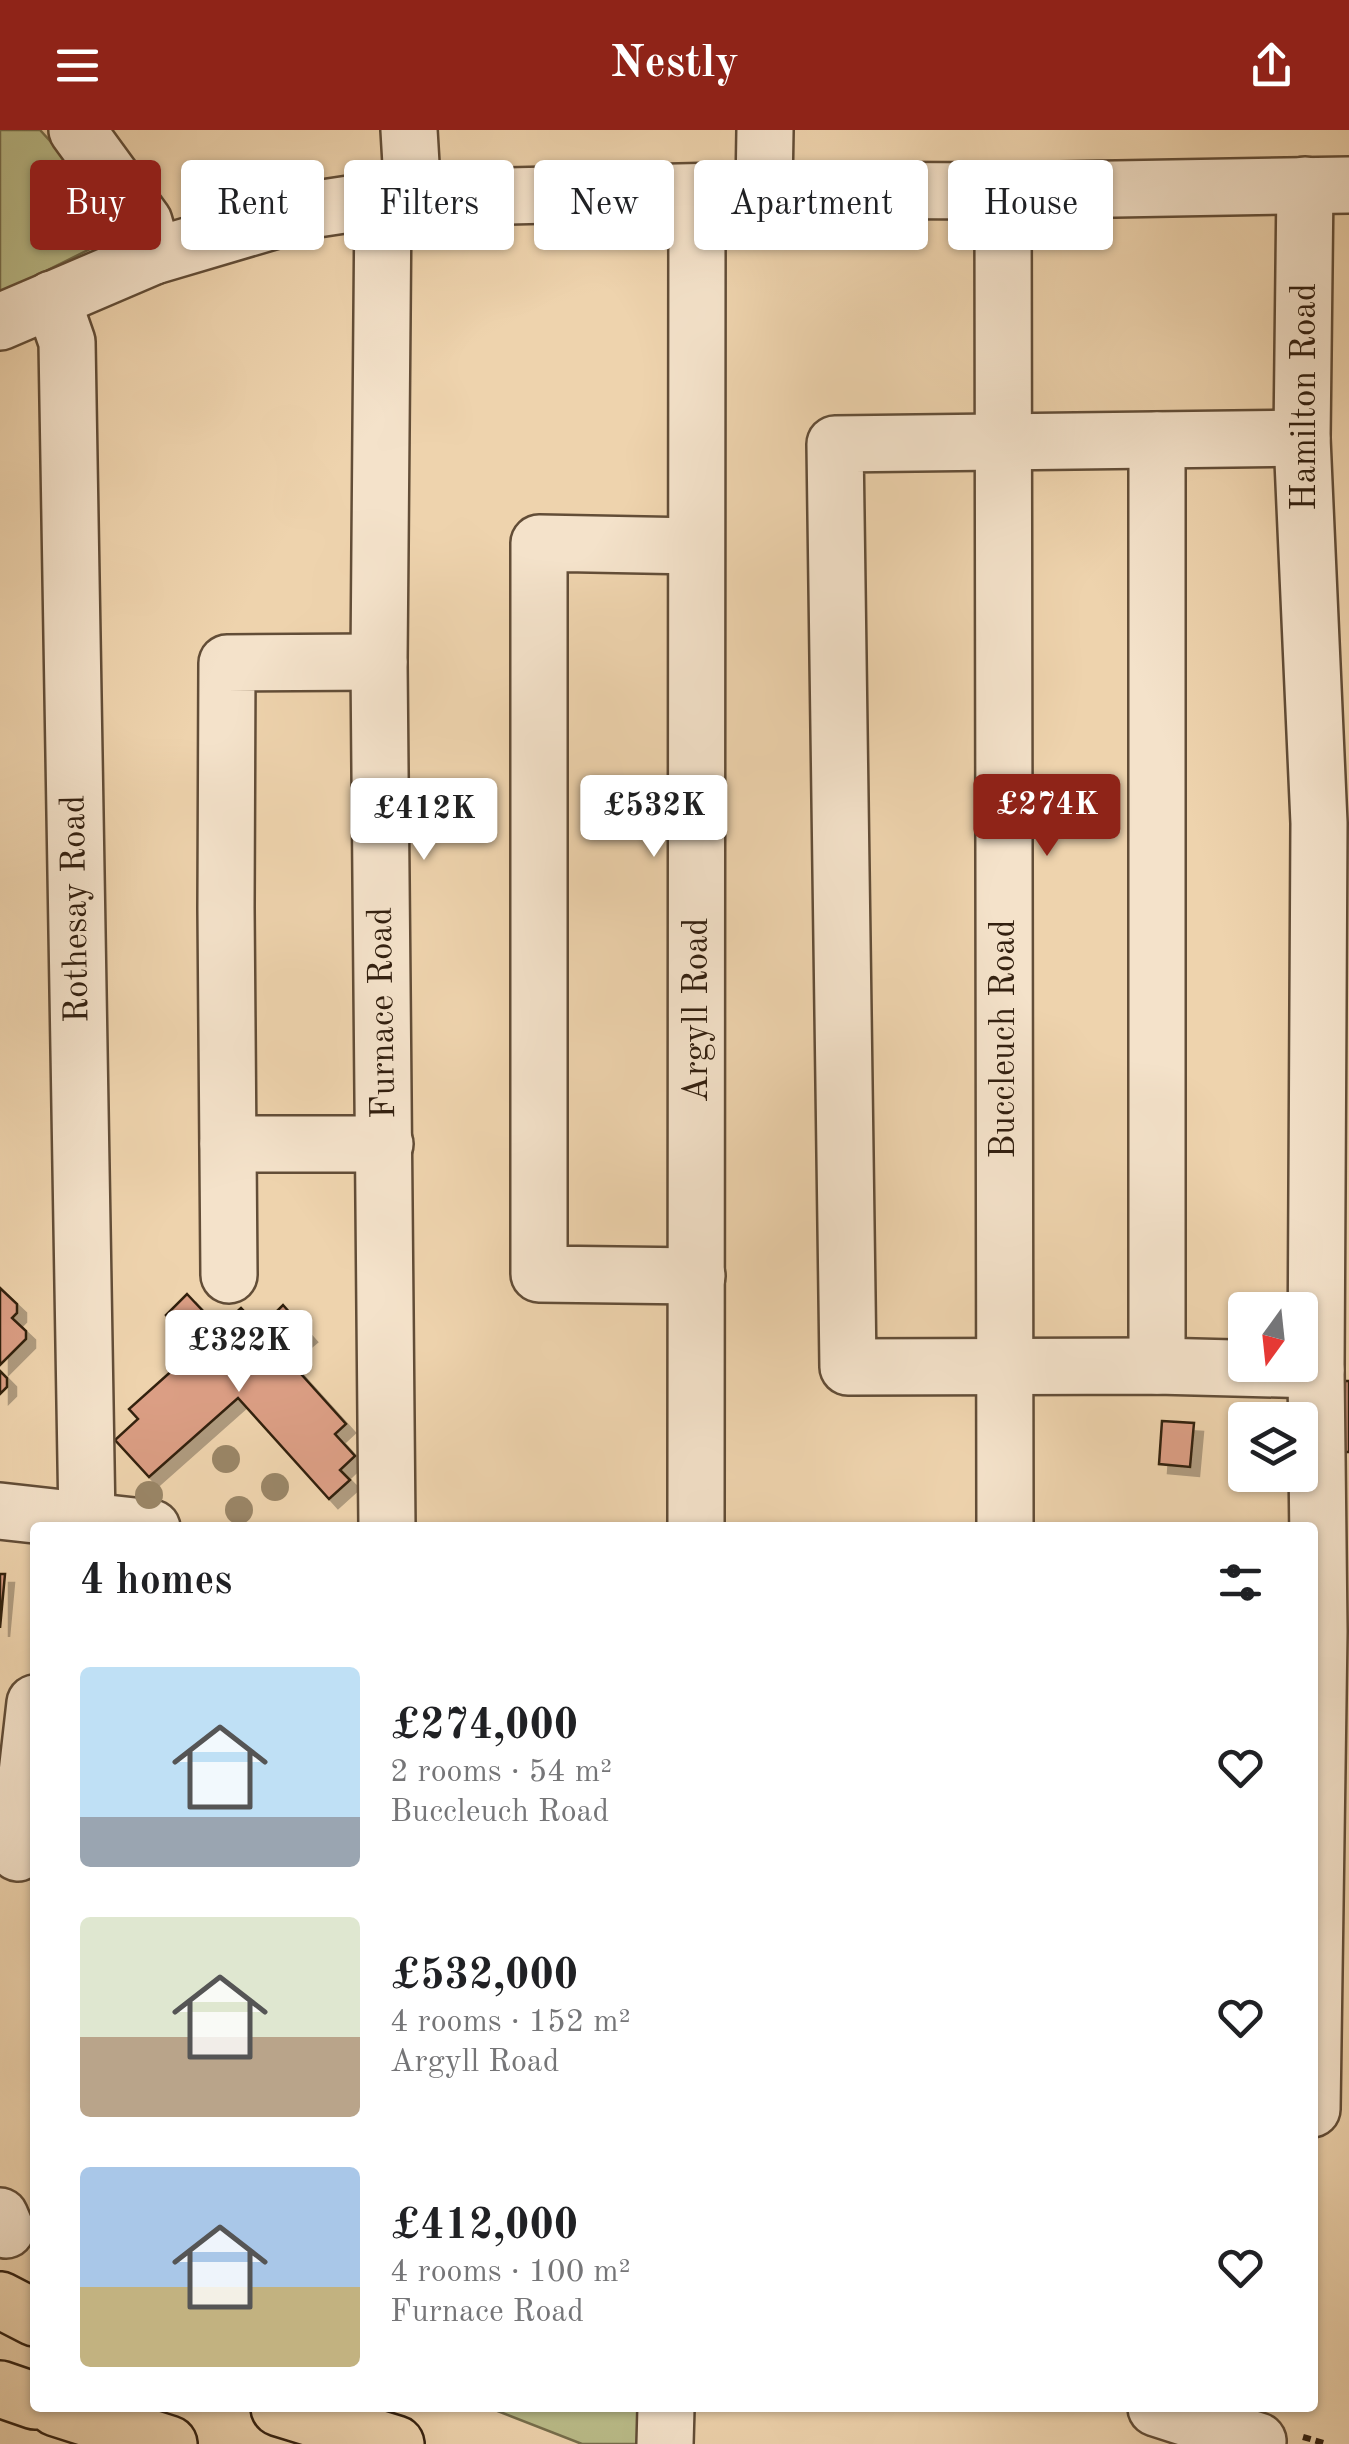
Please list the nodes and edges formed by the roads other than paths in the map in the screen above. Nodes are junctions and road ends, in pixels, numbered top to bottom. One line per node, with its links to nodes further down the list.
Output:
1 (78, 130): 14 (street)
2 (409, 130): 4 (street, Furnace Road)
3 (764, 130): 5 (street)
4 (404, 160)
5 (764, 160)
6 (1327, 186): 7 (street); 17 (street, Hamilton Road)
7 (1113, 189)
8 (694, 192): 9 (street)
9 (514, 196)
10 (344, 205): 14 (street)
11 (396, 250): 21 (street, Furnace Road)
12 (696, 250): 20 (street, Argyll Road)
13 (1002, 250): 18 (street, Buccleuch Road)
14 (154, 256): 15 (street)
15 (52, 299): 16 (street); 32 (street, Rothesay Road)
16 (0, 322)
17 (1302, 438): 19 (street); 22 (street, Hamilton Road)
18 (1004, 440): 19 (street); 28 (street, Buccleuch Road); 28 (street)
19 (1158, 440): 29 (street)
20 (696, 546): 26 (street, Argyll Road); 26 (street)
21 (379, 662): 23 (street); 24 (street, Furnace Road)
22 (1334, 822): 27 (street, Hamilton Road)
23 (228, 1144): 24 (street); 25 (street)
24 (385, 1144): 34 (street, Furnace Road)
25 (229, 1274)
26 (697, 1276): 35 (street, Argyll Road)
27 (1318, 1309)
28 (1004, 1366): 29 (street); 36 (street, Buccleuch Road)
29 (1157, 1366): 30 (street)
30 (1228, 1368)
31 (1316, 1382): 37 (street, Hamilton Road)
32 (47, 1519): 33 (street)
33 (82, 1522)
34 (386, 1522)
35 (696, 1522)
36 (1004, 1522)
37 (1326, 1657): 40 (street, Hamilton Road)
38 (30, 1747): 39 (street)
39 (18, 1853)
40 (1326, 1859): 41 (street, Hamilton Road)
41 (1318, 2025)
42 (0, 2300): 43 (highway)
43 (30, 2315)
44 (0, 2390): 45 (highway)
45 (30, 2399)
46 (69, 2412): 51 (highway)
47 (292, 2412): 52 (highway)
48 (666, 2412): 53 (street)
49 (1166, 2412): 50 (street)
50 (1235, 2439)
51 (169, 2444)
52 (396, 2444)
53 (665, 2444)

